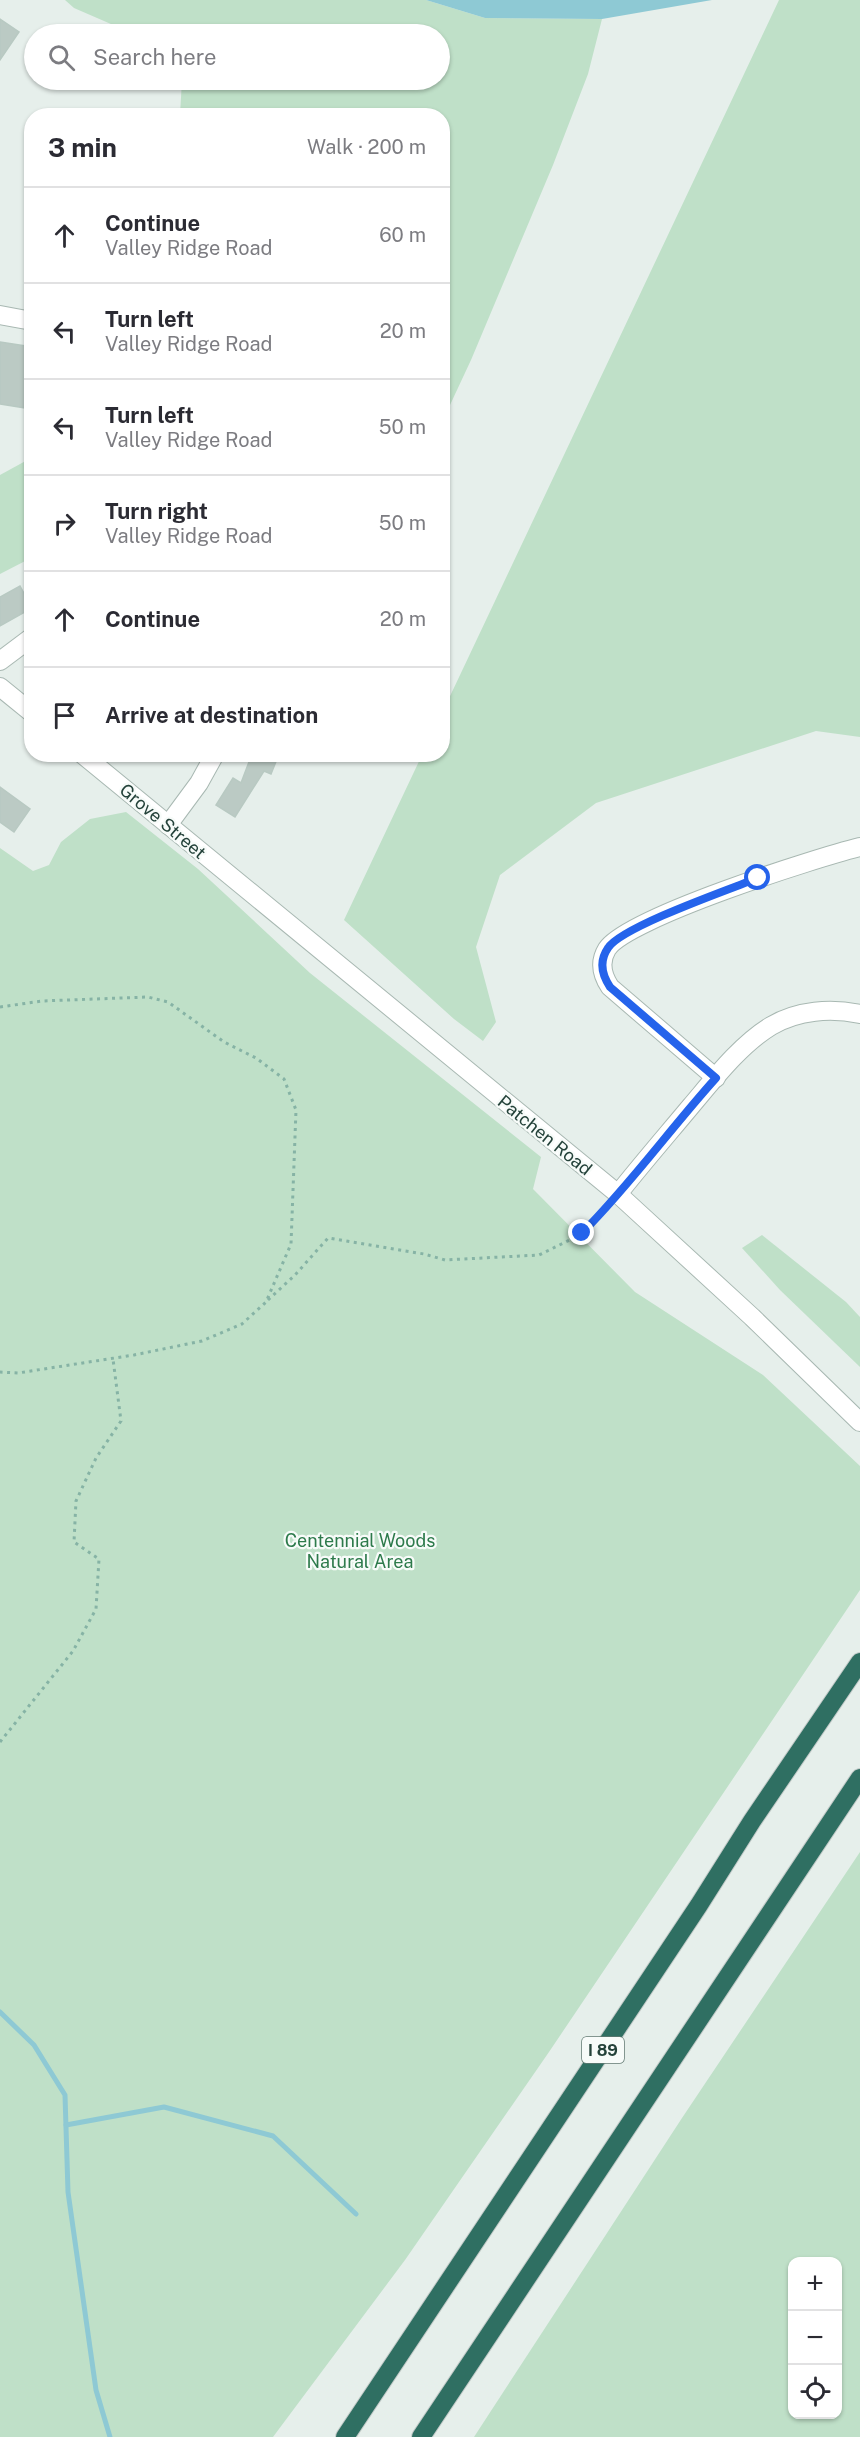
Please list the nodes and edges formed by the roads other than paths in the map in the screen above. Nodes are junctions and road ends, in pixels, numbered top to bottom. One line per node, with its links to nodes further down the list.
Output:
1 (0, 315): 2 (street)
2 (24, 320)
3 (24, 643): 4 (street)
4 (0, 661)
5 (0, 687): 6 (street)
6 (24, 706)
7 (92, 762): 9 (street, Grove Street)
8 (211, 762): 9 (street)
9 (168, 825): 11 (street, Grove Street)
10 (860, 847): 13 (street)
11 (215, 865): 14 (street, Patchen Road)
12 (860, 1014): 13 (street)
13 (716, 1078): 14 (street)
14 (618, 1194): 15 (street, Patchen Road)
15 (860, 1422)
16 (860, 1662): 18 (highway, I 89)
17 (860, 1779): 19 (highway)
18 (345, 2437)
19 (421, 2437)

